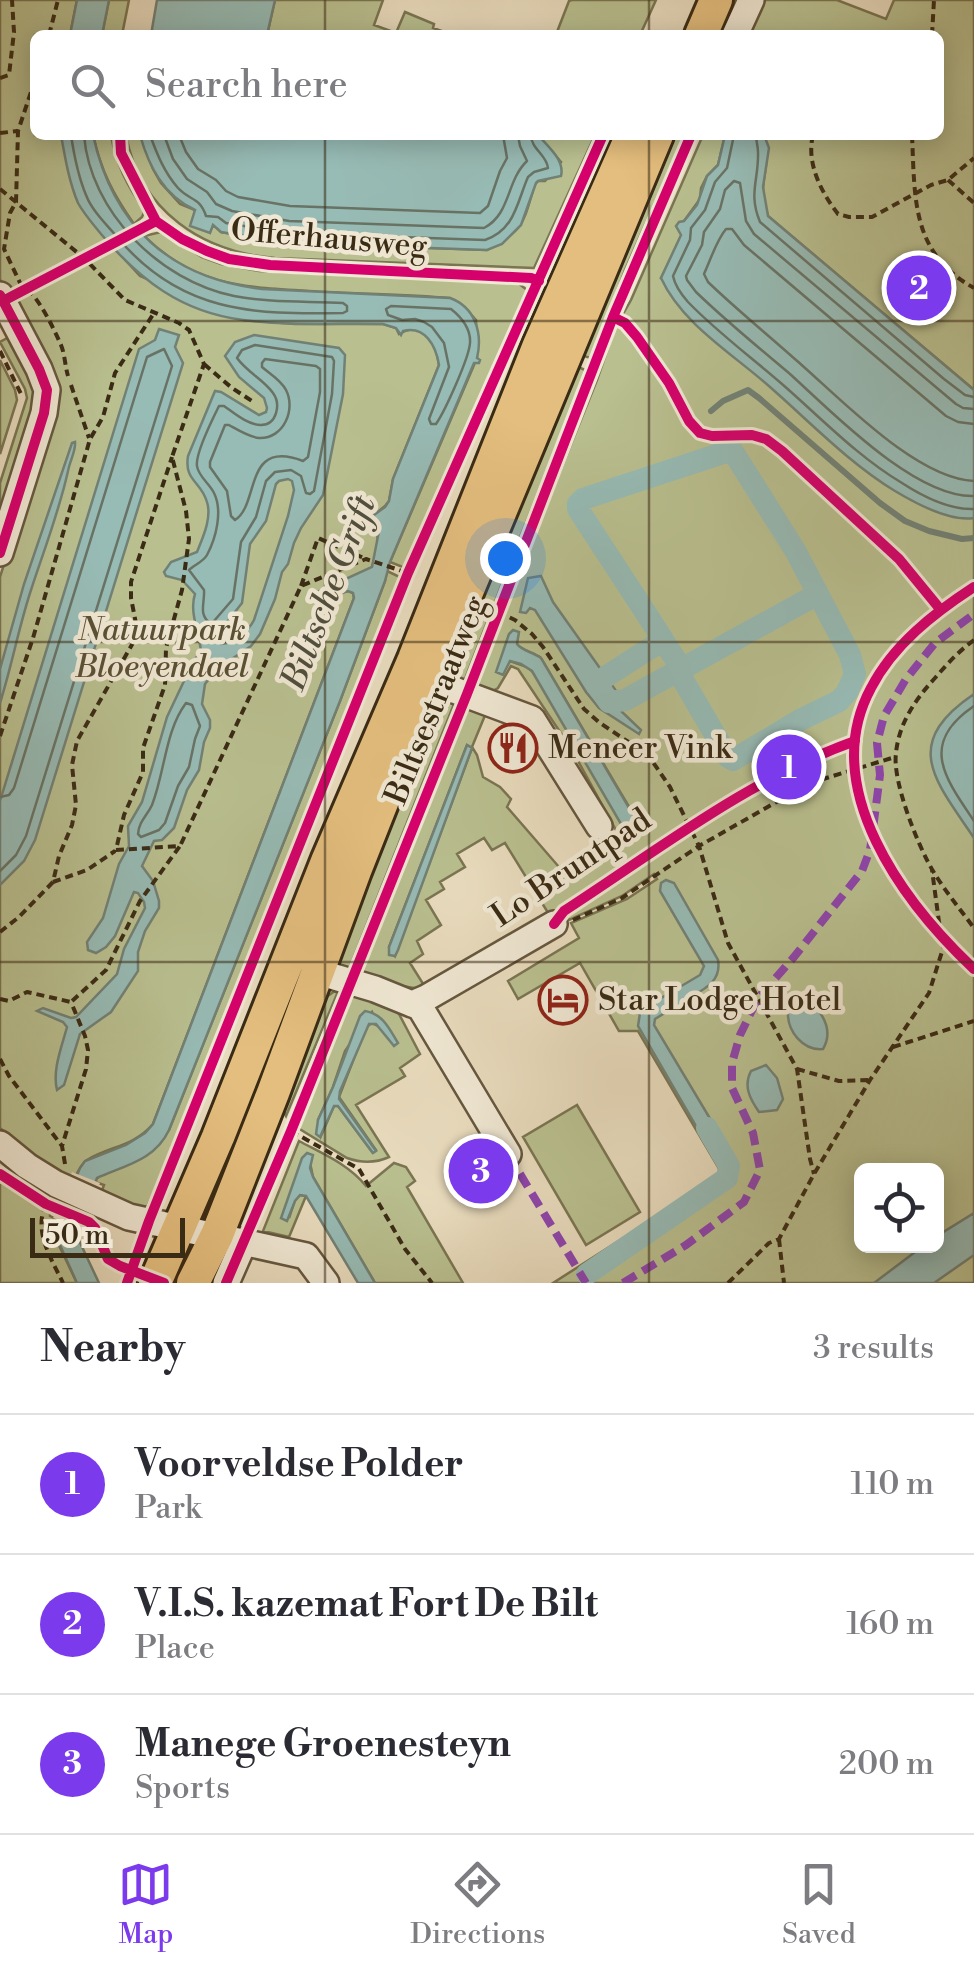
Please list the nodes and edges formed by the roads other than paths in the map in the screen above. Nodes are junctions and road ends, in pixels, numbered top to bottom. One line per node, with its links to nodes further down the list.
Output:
1 (692, 0): 4 (main road)
2 (716, 0): 5 (main road)
3 (750, 0): 6 (street)
4 (678, 30)
5 (703, 30)
6 (737, 30)
7 (630, 140): 18 (main road, Biltsestraatweg)
8 (654, 140): 11 (main road, Biltsestraatweg)
9 (1, 298): 10 (street)
10 (0, 552)
11 (430, 681): 12 (street); 14 (main road, Biltsestraatweg)
12 (598, 826)
13 (554, 924): 15 (street, Lo Bruntpad)
14 (318, 972): 15 (street); 19 (main road, Biltsestraatweg)
15 (412, 1004): 17 (street)
16 (0, 1144): 18 (street)
17 (508, 1154)
18 (181, 1228): 19 (street); 20 (main road, Biltsestraatweg)
19 (230, 1238): 21 (main road, Biltsestraatweg); 22 (street, Biltsestraatweg); 23 (street)
20 (155, 1283)
21 (193, 1283)
22 (226, 1283)
23 (326, 1283)

